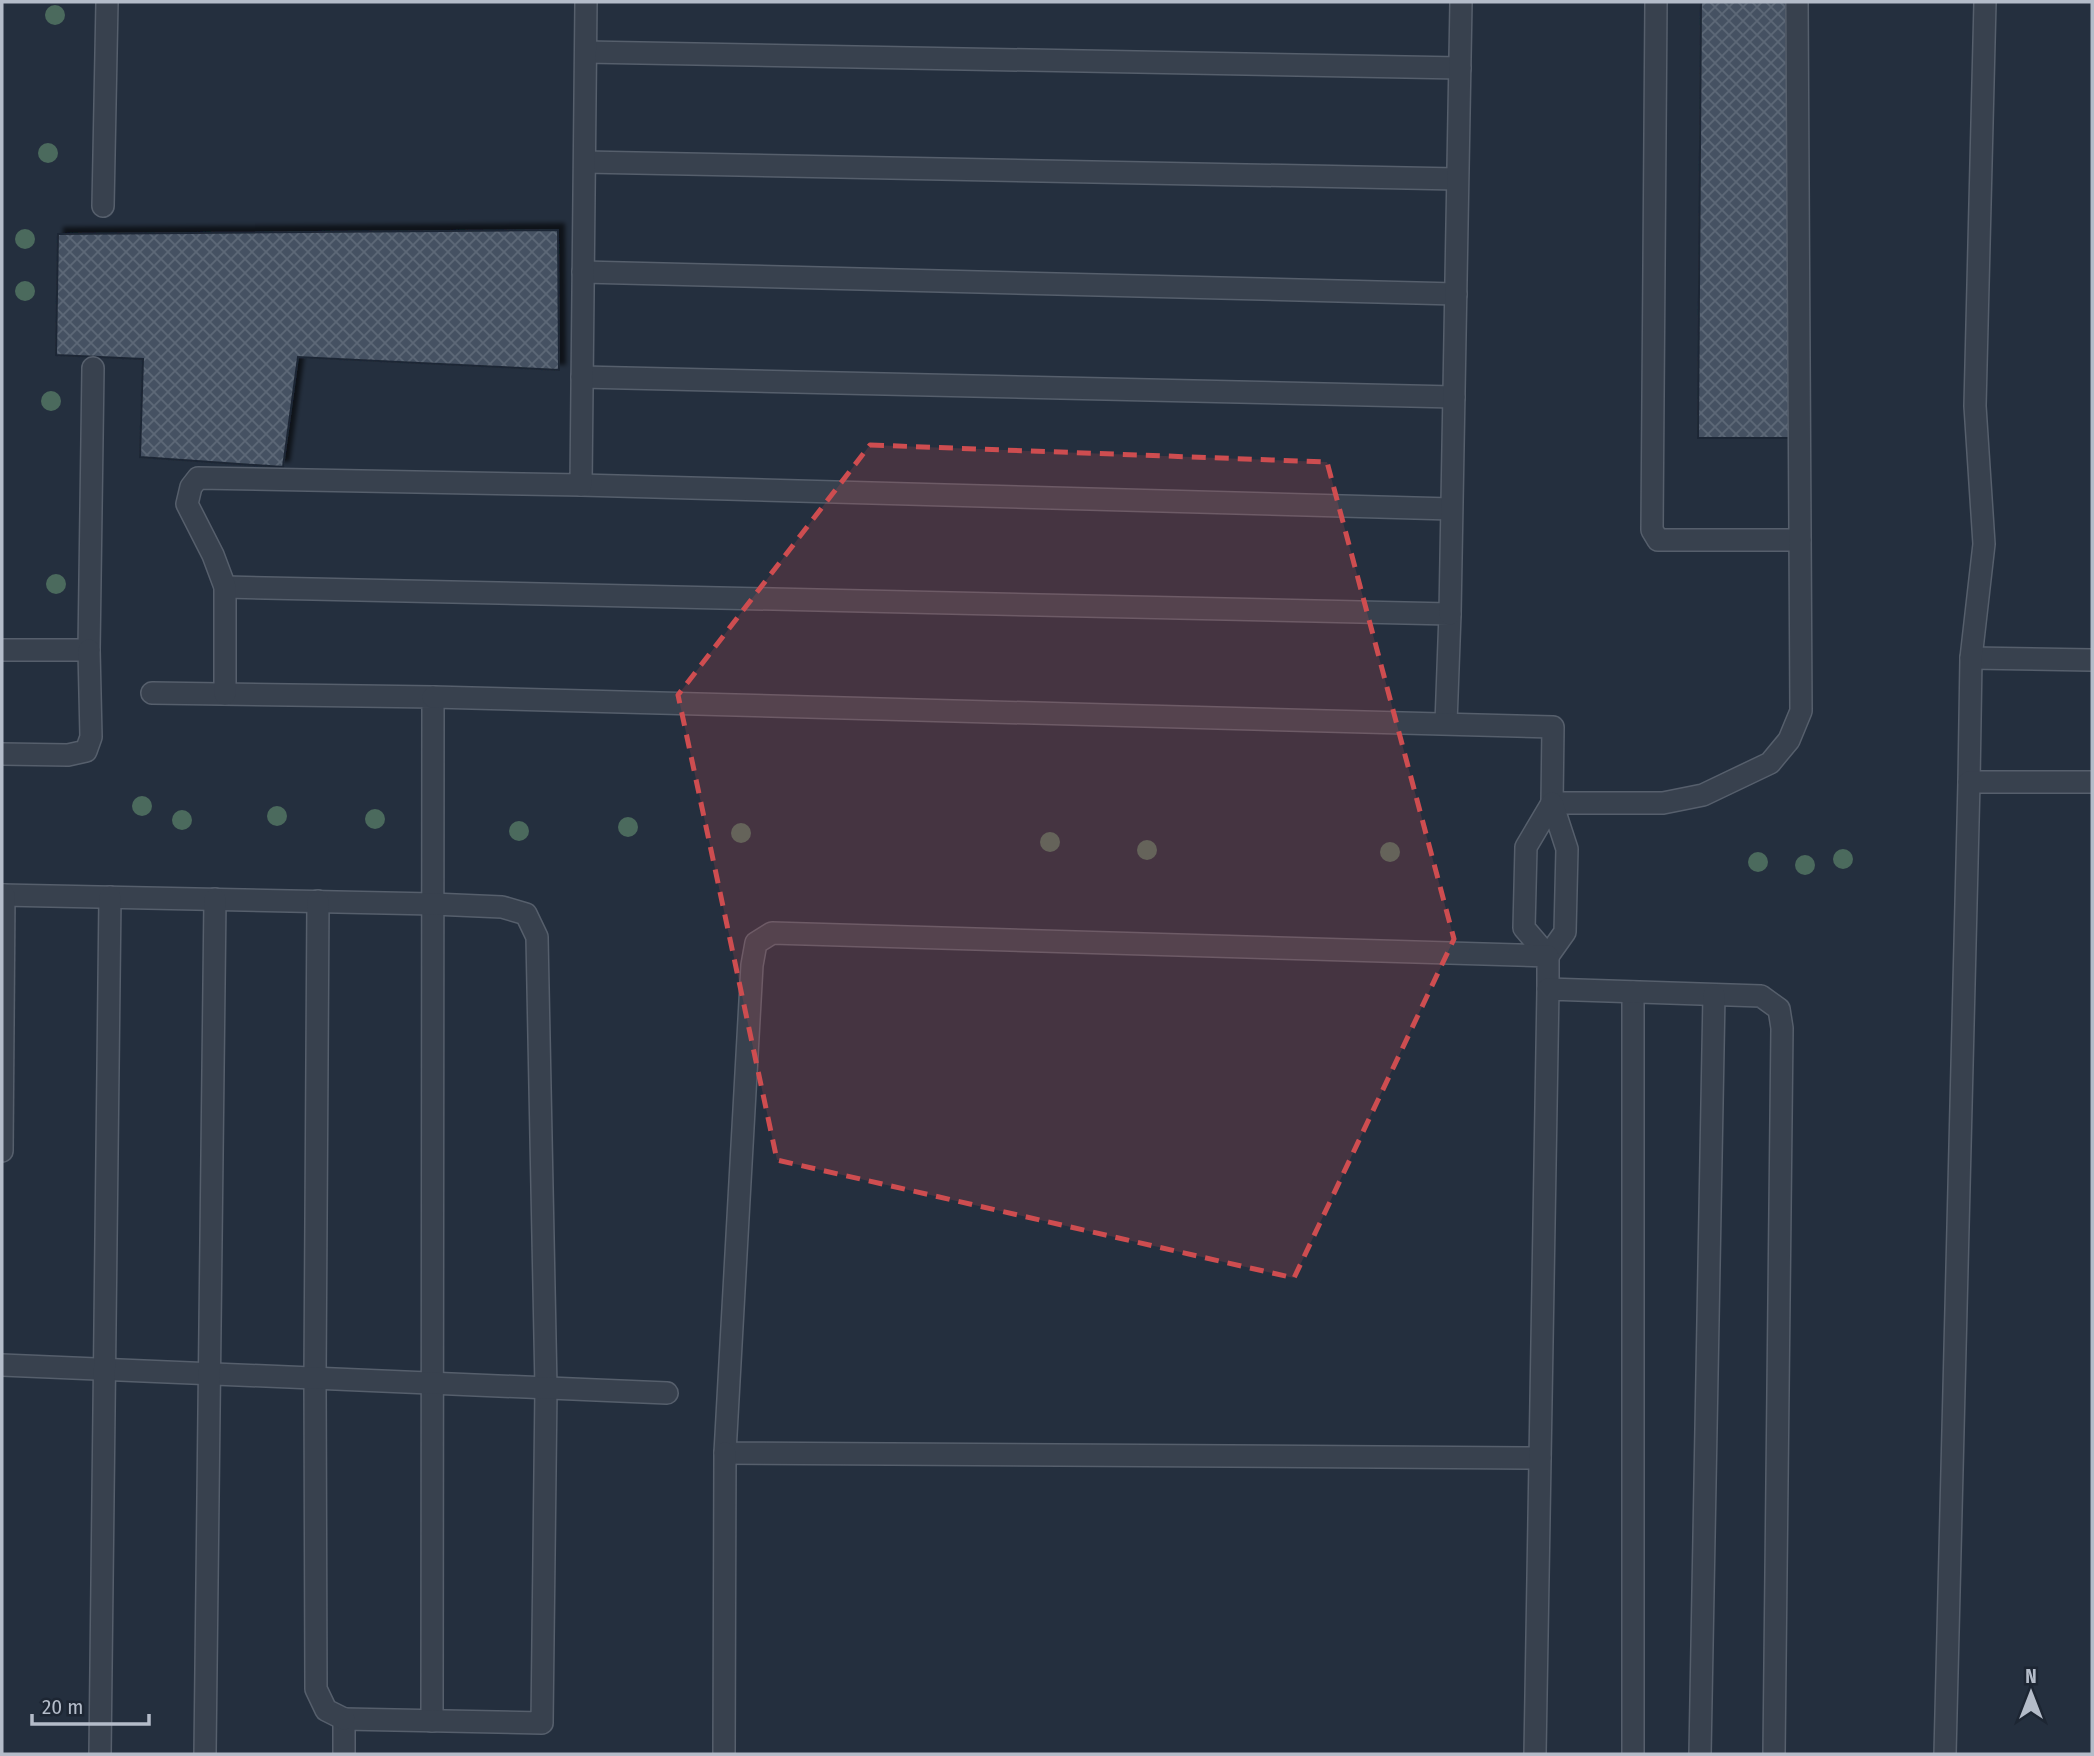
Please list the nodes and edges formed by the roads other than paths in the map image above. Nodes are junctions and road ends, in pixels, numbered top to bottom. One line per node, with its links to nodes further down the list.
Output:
1 (107, 2): 11 (lane)
2 (586, 2): 7 (lane)
3 (1461, 2): 8 (lane)
4 (1656, 2): 19 (lane)
5 (1797, 2): 19 (lane)
6 (1985, 2): 24 (lane)
7 (586, 52): 8 (lane); 9 (lane)
8 (1460, 68): 10 (lane)
9 (584, 162): 10 (lane); 12 (lane)
10 (1457, 179): 13 (lane)
11 (103, 206)
12 (583, 272): 13 (lane); 15 (lane)
13 (1456, 294): 16 (lane)
14 (93, 368): 23 (lane)
15 (582, 377): 16 (lane); 17 (lane)
16 (1454, 397): 18 (lane)
17 (581, 485): 18 (lane); 20 (lane)
18 (1451, 509): 21 (lane)
19 (1800, 540): 33 (lane)
20 (225, 587): 21 (lane); 27 (lane)
21 (1450, 614): 29 (lane)
22 (2, 650): 23 (lane)
23 (89, 650): 30 (lane)
24 (1971, 658): 25 (lane); 31 (lane)
25 (2092, 660)
26 (152, 693): 27 (lane)
27 (225, 694): 28 (lane)
28 (433, 697): 29 (lane); 38 (lane)
29 (1446, 723): 33 (lane)
30 (2, 754)
31 (1969, 782): 32 (lane); 63 (lane)
32 (2092, 782)
33 (1552, 803): 39 (lane); 39 (lane)
34 (3, 895): 35 (lane); 43 (lane)
35 (110, 897): 36 (lane); 45 (lane)
36 (215, 899): 37 (lane); 46 (lane)
37 (318, 901): 38 (lane); 47 (lane)
38 (433, 904): 48 (lane); 49 (lane)
39 (1548, 956): 40 (lane); 51 (lane)
40 (1548, 989): 41 (lane); 52 (lane)
41 (1633, 992): 42 (lane); 60 (lane)
42 (1714, 995): 61 (lane); 62 (lane)
43 (2, 1151)
44 (2, 1365): 45 (lane)
45 (104, 1369): 46 (lane); 55 (lane)
46 (210, 1373): 47 (lane); 56 (lane)
47 (315, 1378): 48 (lane); 53 (lane)
48 (432, 1383): 49 (lane); 54 (lane)
49 (546, 1388): 50 (lane); 54 (lane)
50 (667, 1393)
51 (725, 1453): 52 (lane); 58 (lane)
52 (1541, 1458): 59 (lane)
53 (344, 1719): 54 (lane); 57 (lane)
54 (432, 1721)
55 (100, 1754)
56 (205, 1754)
57 (344, 1754)
58 (724, 1754)
59 (1535, 1754)
60 (1633, 1754)
61 (1700, 1754)
62 (1774, 1754)
63 (1945, 1754)

